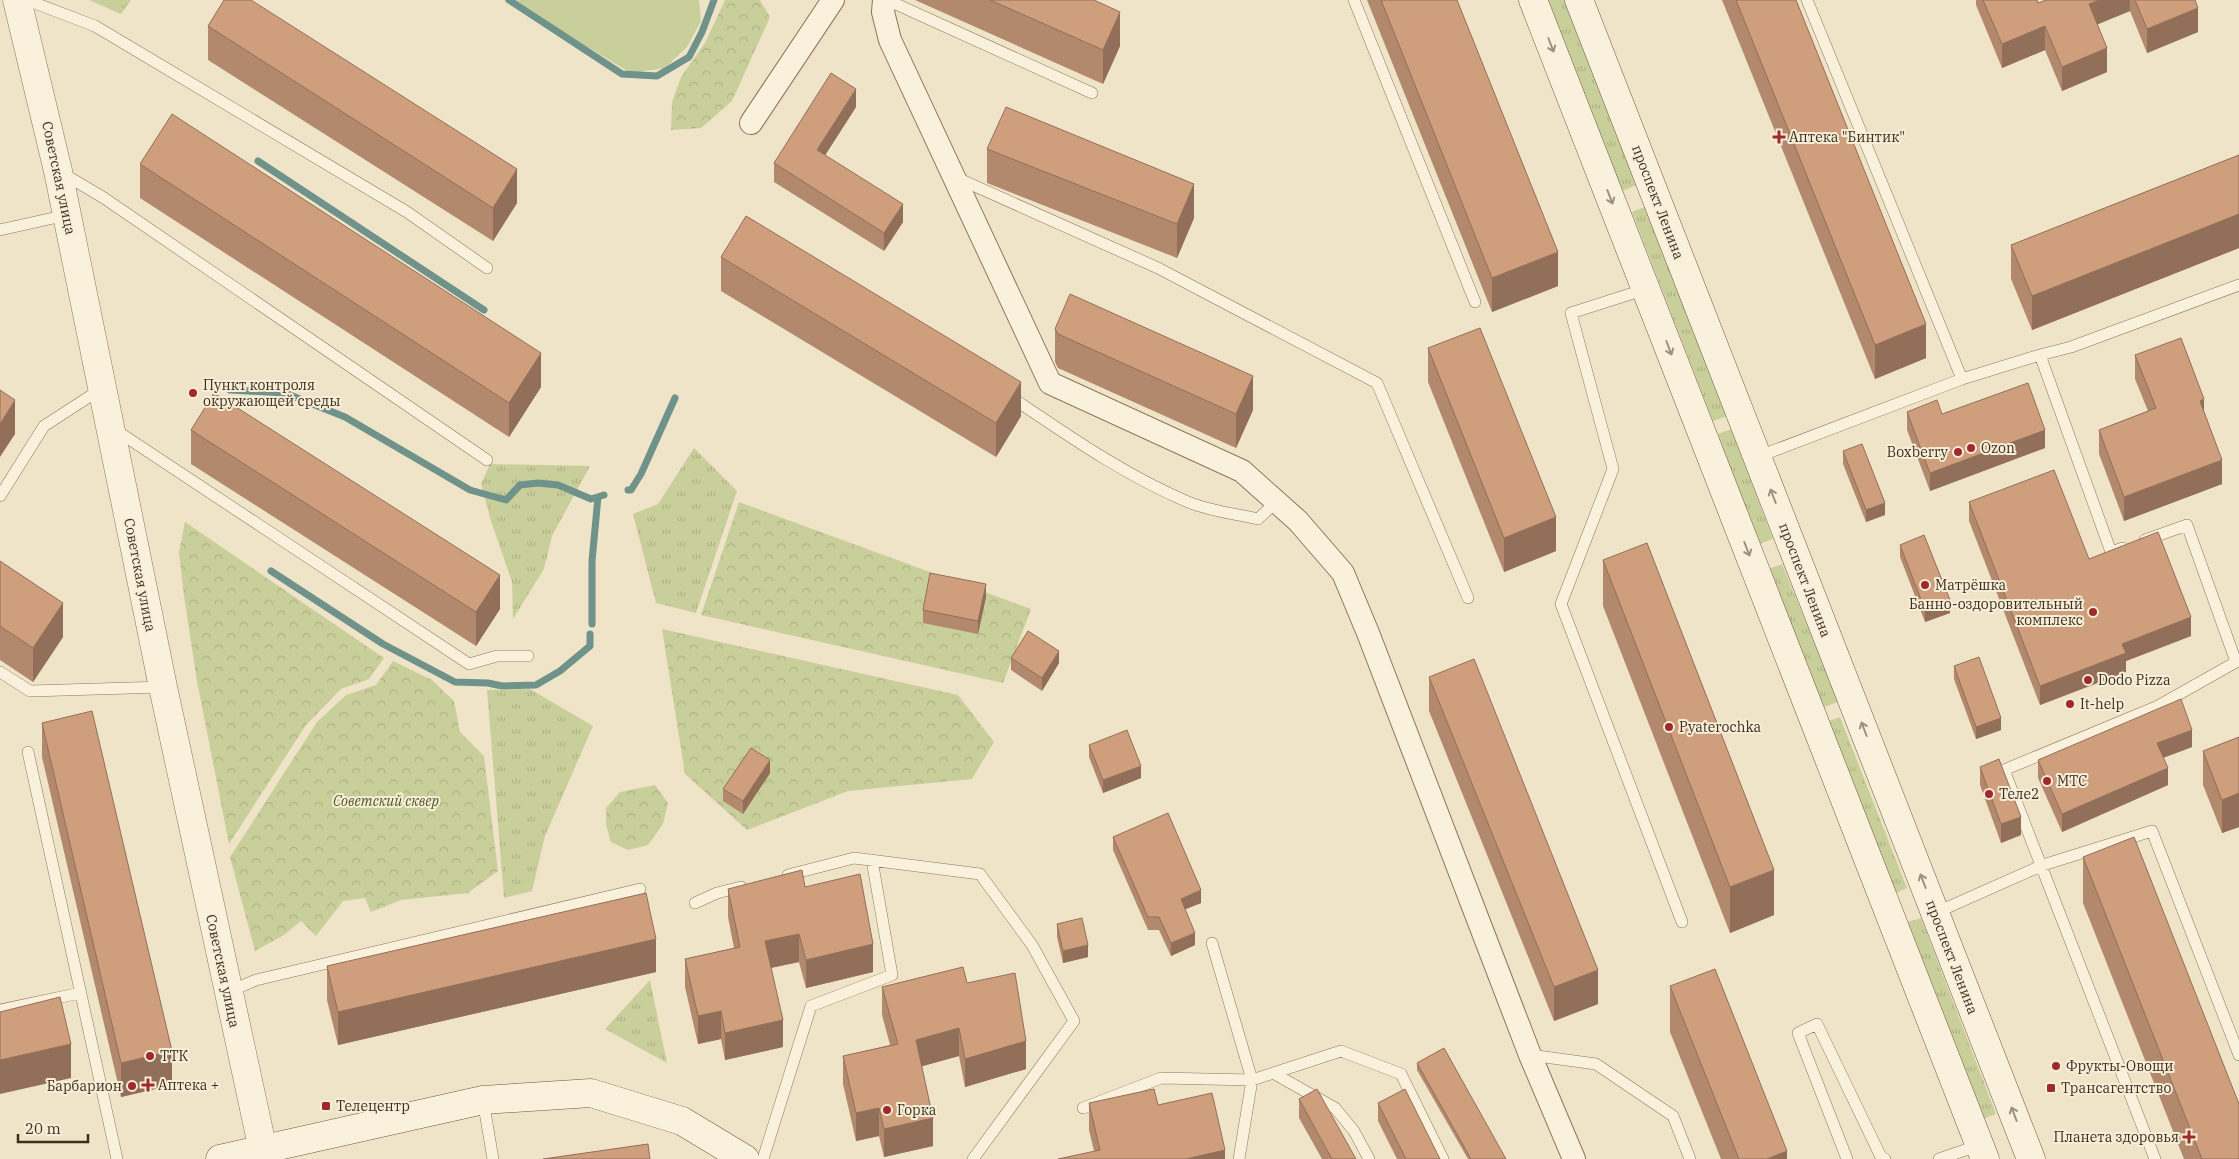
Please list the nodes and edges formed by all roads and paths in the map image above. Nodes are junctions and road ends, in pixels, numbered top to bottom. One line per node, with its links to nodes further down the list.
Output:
1 (18, 0): 11 (main road, Советская улица)
2 (27, 0): 15 (lane)
3 (833, 0): 10 (street)
4 (886, 0): 9 (lane); 12 (street)
5 (1354, 0): 18 (lane)
6 (1533, 0): 17 (main road, one-way to 17)
7 (1579, 0): 24 (main road, проспект Ленина)
8 (1807, 0): 20 (lane)
9 (1092, 93)
10 (751, 123)
11 (58, 171): 13 (main road, Советская улица); 25 (lane)
12 (953, 176): 27 (street); 28 (lane)
13 (67, 215): 14 (lane); 21 (main road, Советская улица)
14 (0, 230)
15 (487, 268)
16 (2239, 285): 19 (lane)
17 (1646, 289): 40 (lane); 51 (main road, one-way to 51)
18 (1475, 302)
19 (2040, 355): 20 (lane); 34 (lane)
20 (1962, 379): 24 (lane)
21 (103, 388): 23 (main road, Советская улица); 26 (lane)
22 (998, 388): 27 (lane)
23 (111, 426): 29 (lane); 31 (main road, Советская улица)
24 (1757, 457): 39 (main road, проспект Ленина, one-way to 24)
25 (487, 460)
26 (0, 496)
27 (1277, 501): 45 (street)
28 (1468, 598)
29 (528, 656)
30 (0, 672): 31 (lane)
31 (162, 687): 42 (main road, Советская улица)
32 (28, 752): 43 (lane)
33 (872, 860): 35 (lane); 57 (lane); 58 (lane)
34 (2043, 865): 39 (lane); 46 (lane); 68 (lane)
35 (774, 879)
36 (755, 884): 38 (lane)
37 (640, 890): 42 (lane)
38 (695, 903)
39 (1935, 913): 67 (main road, проспект Ленина, one-way to 39)
40 (1682, 922)
41 (1212, 943): 48 (lane)
42 (228, 992): 52 (main road, Советская улица)
43 (80, 993): 44 (lane); 53 (lane)
44 (0, 1010)
45 (1530, 1055): 62 (street); 63 (lane)
46 (2239, 1055)
47 (1273, 1073): 48 (lane); 60 (lane); 61 (lane)
48 (1252, 1080): 50 (lane); 59 (lane)
49 (483, 1100): 52 (main road); 55 (lane); 56 (main road)
50 (1082, 1108)
51 (1982, 1152): 66 (lane)
52 (264, 1154): 54 (main road)
53 (116, 1159)
54 (220, 1159)
55 (493, 1159)
56 (745, 1159)
57 (763, 1159)
58 (973, 1159)
59 (1239, 1159)
60 (1369, 1159)
61 (1443, 1159)
62 (1574, 1159)
63 (1690, 1159)
64 (1847, 1159): 65 (lane)
65 (1885, 1159)
66 (1940, 1159)
67 (2031, 1159)
68 (2155, 1159)

